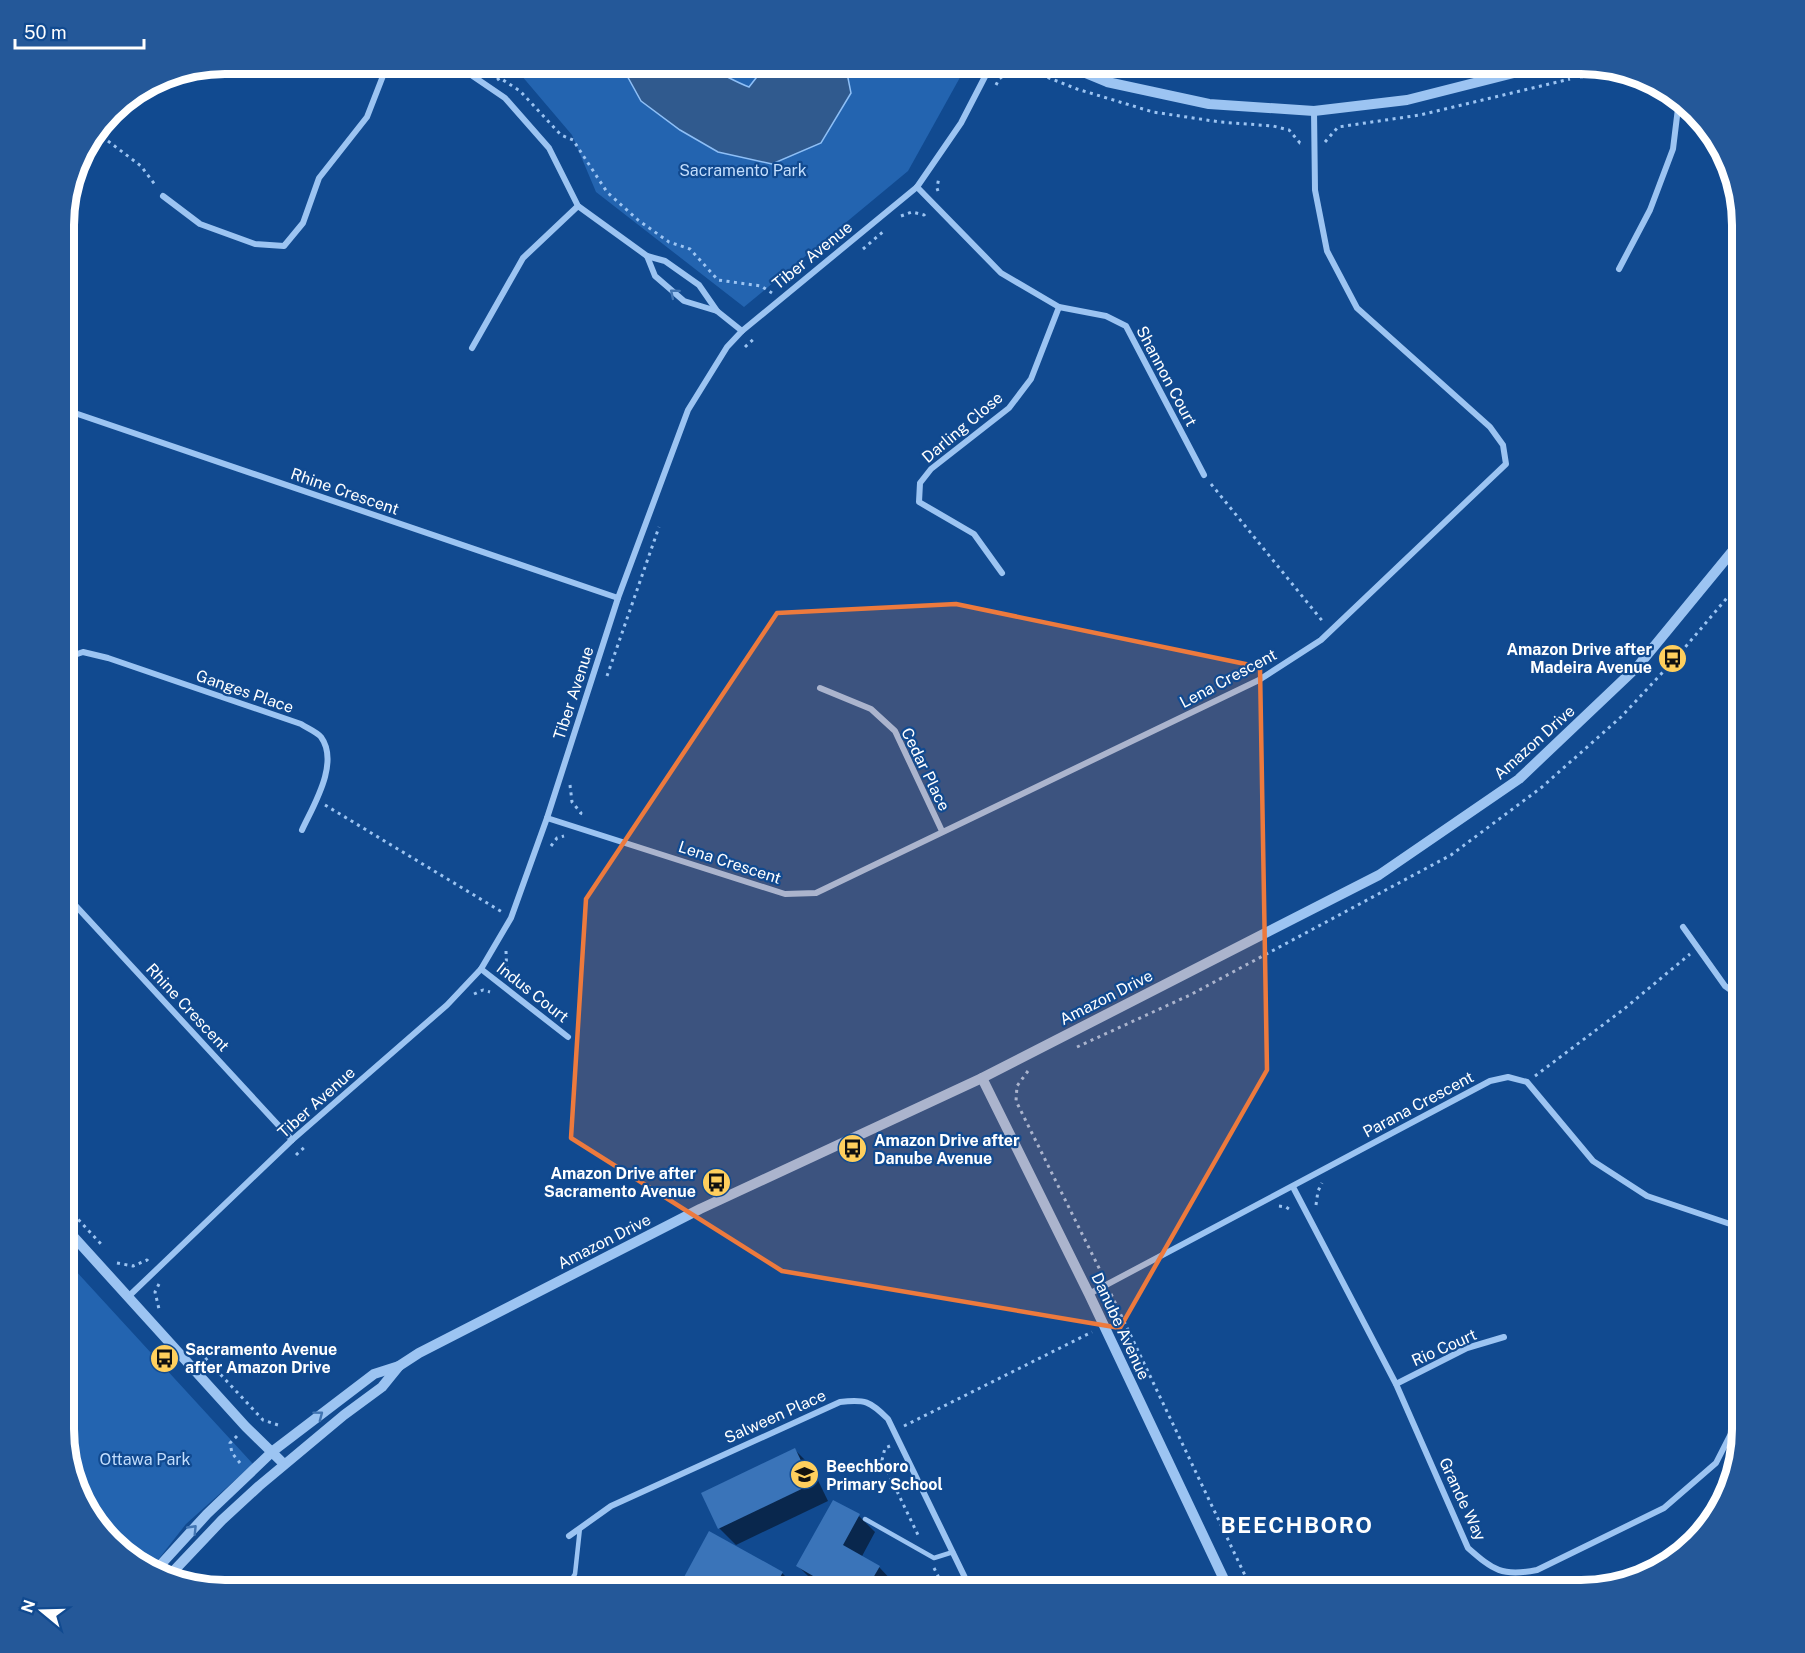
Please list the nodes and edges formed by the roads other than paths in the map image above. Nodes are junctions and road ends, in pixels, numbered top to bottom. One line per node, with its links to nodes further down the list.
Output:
1 (384, 74): 9 (street)
2 (469, 74): 10 (street)
3 (986, 74): 8 (street, Tiber Avenue)
4 (1088, 74): 7 (street)
5 (1504, 74): 7 (street)
6 (1678, 109): 12 (street)
7 (1314, 111): 26 (street, Lena Crescent)
8 (917, 187): 13 (street, Shannon Court); 15 (street, Tiber Avenue)
9 (163, 195)
10 (578, 206): 11 (street); 16 (street)
11 (647, 256): 14 (street); 14 (street, one-way to 11)
12 (1619, 269)
13 (1059, 307): 18 (street, Shannon Court); 20 (street, Darling Close)
14 (717, 311): 15 (street)
15 (742, 331): 21 (street, Tiber Avenue)
16 (472, 348)
17 (74, 413): 21 (street, Rhine Crescent)
18 (1204, 475)
19 (1731, 553): 32 (street, Amazon Drive)
20 (1002, 573)
21 (618, 598): 24 (street, Tiber Avenue)
22 (74, 655): 25 (street, Ganges Place)
23 (820, 688): 26 (street, Cedar Place)
24 (548, 818): 26 (street, Lena Crescent); 29 (street, Tiber Avenue)
25 (302, 830)
26 (942, 831)
27 (74, 904): 33 (street, Rhine Crescent)
28 (1683, 927): 30 (street)
29 (481, 969): 31 (street, Indus Court); 33 (street, Tiber Avenue)
30 (1732, 991)
31 (568, 1037)
32 (982, 1077): 37 (street, Danube Avenue); 40 (street, Amazon Drive)
33 (292, 1140): 38 (street, Tiber Avenue)
34 (1293, 1187): 35 (street, Parana Crescent); 37 (street, Parana Crescent); 41 (street, Grande Way)
35 (1732, 1225)
36 (74, 1237): 38 (street)
37 (1089, 1294): 53 (street, Danube Avenue)
38 (129, 1296): 43 (street)
39 (1504, 1337): 41 (street, Rio Court)
40 (399, 1366): 43 (street, Amazon Drive, one-way to 40); 44 (street, Amazon Drive)
41 (1396, 1384): 42 (street, Grande Way)
42 (1732, 1432)
43 (273, 1451): 44 (street); 49 (street, Amazon Drive, one-way to 43)
44 (284, 1464): 50 (street, Amazon Drive)
45 (865, 1519): 48 (lane)
46 (580, 1528): 47 (street, Salween Place); 48 (street, Salween Place); 51 (lane)
47 (569, 1536)
48 (953, 1552): 52 (street, Salween Place)
49 (160, 1565)
50 (174, 1571)
51 (571, 1580)
52 (966, 1580)
53 (1224, 1580)

